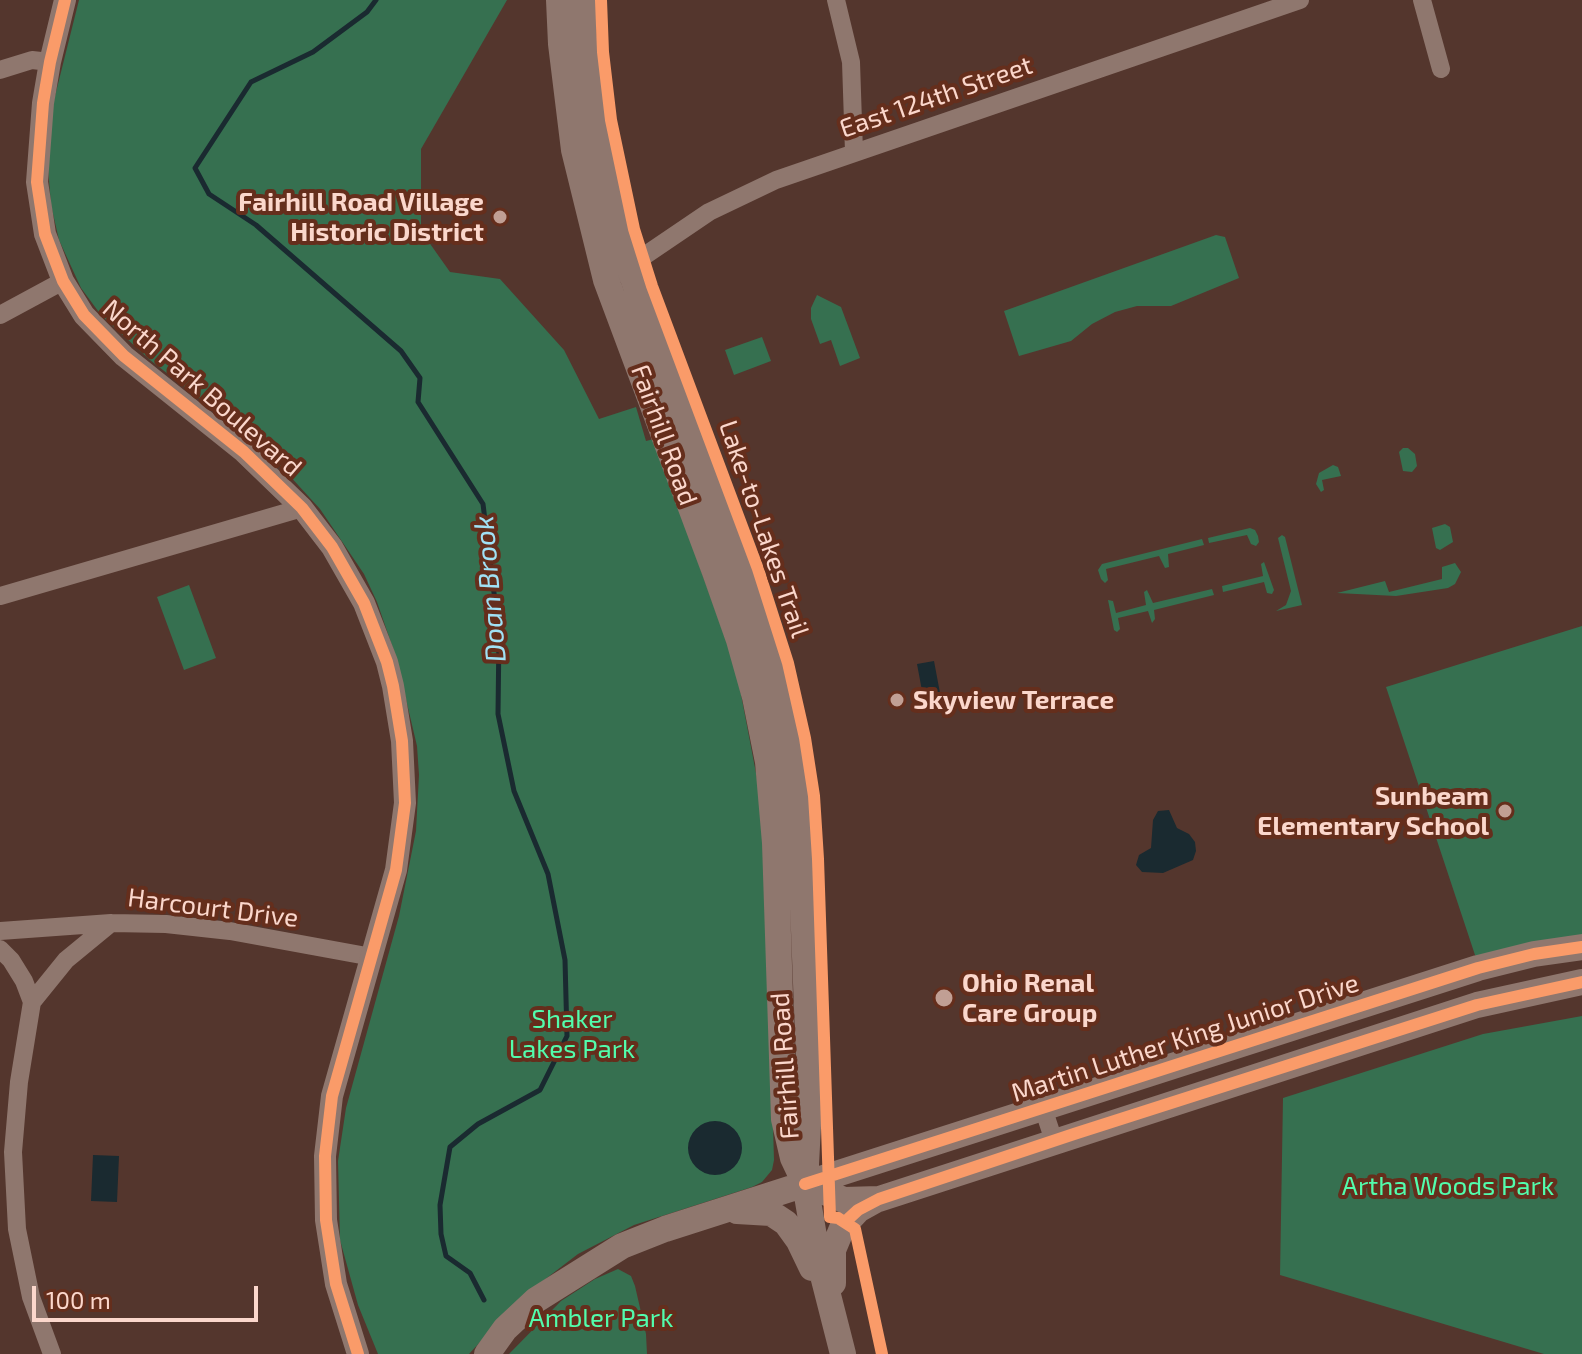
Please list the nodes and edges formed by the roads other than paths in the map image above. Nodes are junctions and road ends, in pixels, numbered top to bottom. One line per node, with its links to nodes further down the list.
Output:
1 (65, 0): 7 (street, North Park Boulevard)
2 (559, 0): 10 (main road, Fairhill Road)
3 (583, 0): 10 (main road, Fairhill Road)
4 (836, 0): 11 (street)
5 (1300, 0): 11 (street, East 124th Street)
6 (1422, 0): 8 (street)
7 (50, 62): 9 (street); 13 (street, North Park Boulevard)
8 (1441, 69)
9 (0, 70)
10 (580, 106): 12 (main road, Fairhill Road)
11 (854, 152): 12 (street, East 124th Street)
12 (618, 274): 28 (main road, Fairhill Road)
13 (63, 281): 14 (street); 15 (street, North Park Boulevard)
14 (0, 315)
15 (302, 508): 16 (street); 21 (street, North Park Boulevard)
16 (0, 596)
17 (111, 923): 18 (street, Harcourt Drive); 21 (street, Harcourt Drive); 24 (street)
18 (0, 931)
19 (1582, 947): 23 (main road, Martin Luther King Junior Drive)
20 (0, 949): 24 (street)
21 (372, 957): 34 (street, North Park Boulevard)
22 (1582, 982): 25 (main road)
23 (1373, 1001): 25 (street); 26 (main road, Martin Luther King Junior Drive)
24 (32, 1002): 31 (street)
25 (1384, 1036): 27 (main road)
26 (1043, 1108): 27 (street); 28 (main road, Martin Luther King Junior Drive)
27 (1054, 1141): 29 (main road)
28 (805, 1184): 29 (main road); 30 (main road, Martin Luther King Junior Drive); 32 (main road, Fairhill Road)
29 (879, 1199): 32 (main road)
30 (717, 1212): 32 (main road); 35 (main road, Martin Luther King Junior Drive)
31 (8, 1232): 33 (street)
32 (832, 1310): 36 (main road)
33 (52, 1354)
34 (358, 1354)
35 (487, 1354)
36 (843, 1354)

